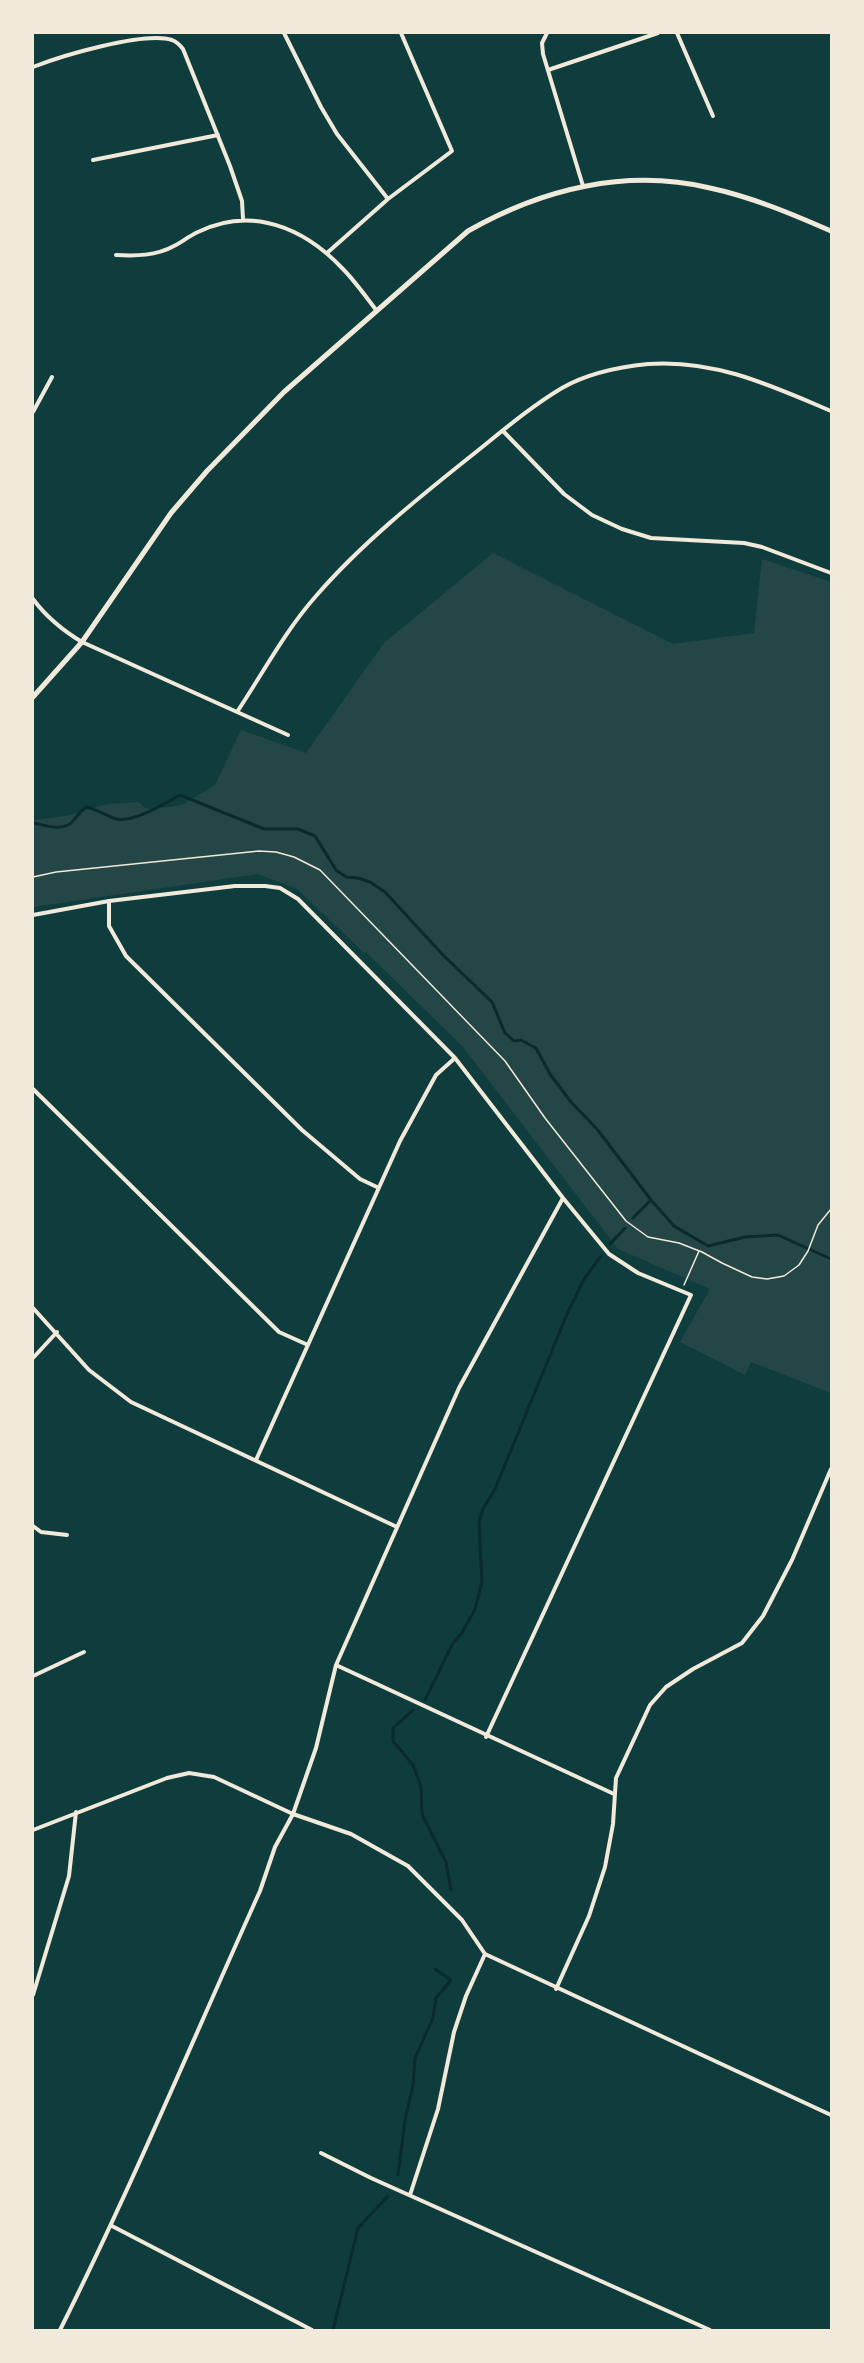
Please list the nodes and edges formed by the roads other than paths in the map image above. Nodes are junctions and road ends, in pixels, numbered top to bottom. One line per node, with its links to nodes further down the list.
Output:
1 (284, 33): 12 (street)
2 (402, 33): 12 (street)
3 (547, 33): 7 (street)
4 (658, 33): 7 (street)
5 (677, 33): 8 (street)
6 (33, 67): 9 (street)
7 (548, 70): 11 (street)
8 (713, 116)
9 (218, 135): 10 (street); 13 (street)
10 (93, 160)
11 (583, 186): 14 (street); 17 (street)
12 (388, 199): 15 (street)
13 (243, 219): 15 (street); 16 (street)
14 (831, 231)
15 (327, 253): 17 (street)
16 (116, 255)
17 (377, 312): 24 (street)
18 (52, 377): 20 (street)
19 (831, 411): 21 (street)
20 (33, 412)
21 (503, 431): 22 (street); 26 (street)
22 (831, 573)
23 (33, 599): 24 (street)
24 (81, 642): 25 (street); 26 (street)
25 (33, 697)
26 (237, 712): 27 (street)
27 (288, 735)
28 (109, 901): 29 (street); 30 (street); 32 (street)
29 (33, 915)
30 (455, 1058): 32 (street); 33 (street)
31 (33, 1089): 36 (street)
32 (379, 1188): 36 (street)
33 (563, 1198): 41 (street); 46 (street)
34 (33, 1308): 35 (street)
35 (57, 1332): 37 (street); 38 (street)
36 (308, 1345): 38 (street)
37 (33, 1358)
38 (256, 1460): 41 (street)
39 (831, 1469): 47 (street)
40 (33, 1526): 42 (street)
41 (397, 1527): 44 (street)
42 (67, 1535)
43 (84, 1652): 45 (street)
44 (336, 1665): 46 (street); 49 (street)
45 (33, 1676)
46 (486, 1737): 47 (street)
47 (614, 1794): 52 (street)
48 (76, 1812): 49 (street); 50 (street); 53 (street)
49 (293, 1814): 51 (street); 57 (street)
50 (33, 1830)
51 (485, 1954): 52 (street); 56 (street)
52 (555, 1989): 54 (street)
53 (33, 1995)
54 (831, 2115)
55 (321, 2153): 56 (street)
56 (410, 2195): 60 (street)
57 (112, 2226): 58 (street); 59 (street)
58 (60, 2330)
59 (312, 2330)
60 (710, 2330)

